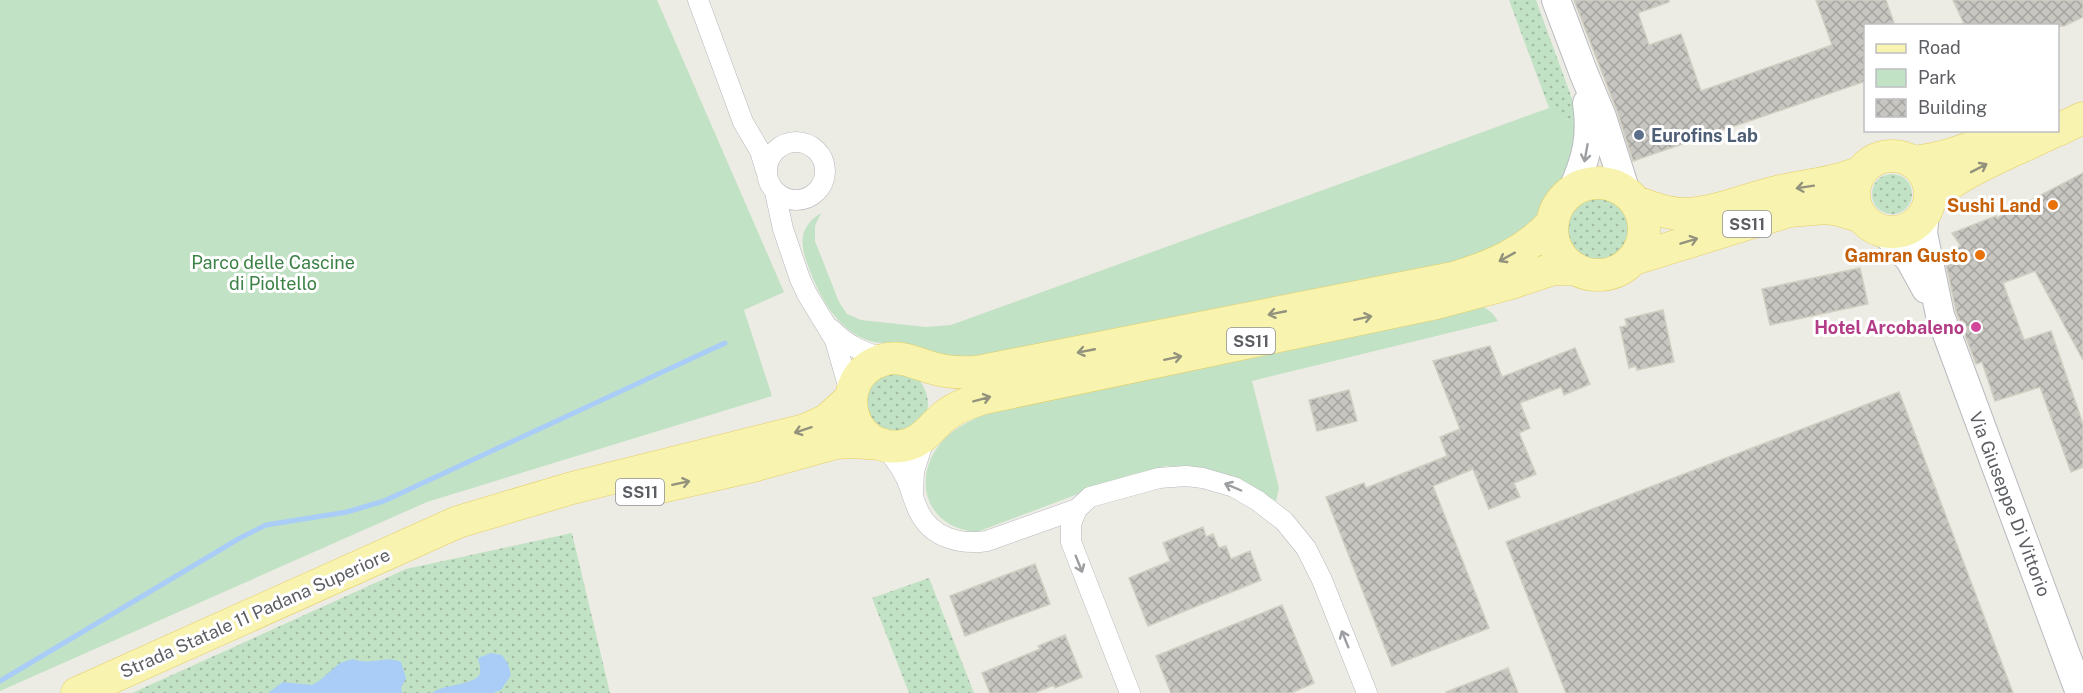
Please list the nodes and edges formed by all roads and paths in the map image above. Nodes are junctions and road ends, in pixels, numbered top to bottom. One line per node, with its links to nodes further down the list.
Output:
1 (698, 0): 4 (street)
2 (1556, 0): 3 (street)
3 (1584, 74): 15 (street, one-way to 15); 18 (street)
4 (733, 95): 11 (street); 13 (street)
5 (2083, 98): 6 (main road)
6 (2059, 109)
7 (2083, 118): 8 (main road, Strada Statale 11 Padana Superiore / SS11)
8 (2059, 129)
9 (2007, 132): 12 (main road, SS11)
10 (2053, 132): 19 (main road, Strada Statale 11 Padana Superiore / SS11, one-way to 10)
11 (794, 142): 13 (street); 17 (street)
12 (1913, 162): 14 (main road, SS11); 19 (main road)
13 (766, 171): 16 (street)
14 (1861, 172): 18 (main road, SS11, one-way to 18); 21 (main road)
15 (1572, 191): 18 (main road, SS11); 20 (main road, SS11)
16 (775, 192): 17 (street); 23 (street)
17 (810, 196): 23 (street)
18 (1631, 197): 22 (main road)
19 (1927, 206): 21 (main road, Strada Statale 11 Padana Superiore / SS11); 25 (street, Via Giuseppe Di Vittorio)
20 (1553, 222): 24 (main road); 27 (main road, SS11, one-way to 27)
21 (1873, 224): 22 (main road, Strada Statale 11 Padana Superiore / SS11, one-way to 21); 25 (street, Via Giuseppe Di Vittorio)
22 (1634, 259): 24 (main road, Strada Statale 11 Padana Superiore / SS11)
23 (795, 264): 26 (street)
24 (1576, 269): 29 (main road, Strada Statale 11 Padana Superiore / SS11, one-way to 24)
25 (1940, 315): 37 (street, Via Giuseppe Di Vittorio)
26 (823, 321): 27 (street); 28 (street)
27 (903, 361): 28 (main road, Strada Statale 11 Padana Superiore / SS11); 29 (main road)
28 (851, 397): 30 (main road); 33 (main road, Strada Statale 11 Padana Superiore / SS11, one-way to 33)
29 (929, 431): 30 (main road, Strada Statale 11 Padana Superiore / SS11); 31 (street)
30 (882, 445): 31 (street); 33 (main road, Strada Statale 11 Padana Superiore / SS11, one-way to 30)
31 (914, 495): 32 (street)
32 (1077, 509): 35 (street, one-way to 35); 36 (street, one-way to 32)
33 (399, 548): 34 (main road, Strada Statale 11 Padana Superiore / SS11)
34 (77, 693)
35 (1130, 693)
36 (1366, 693)
37 (2080, 693)

